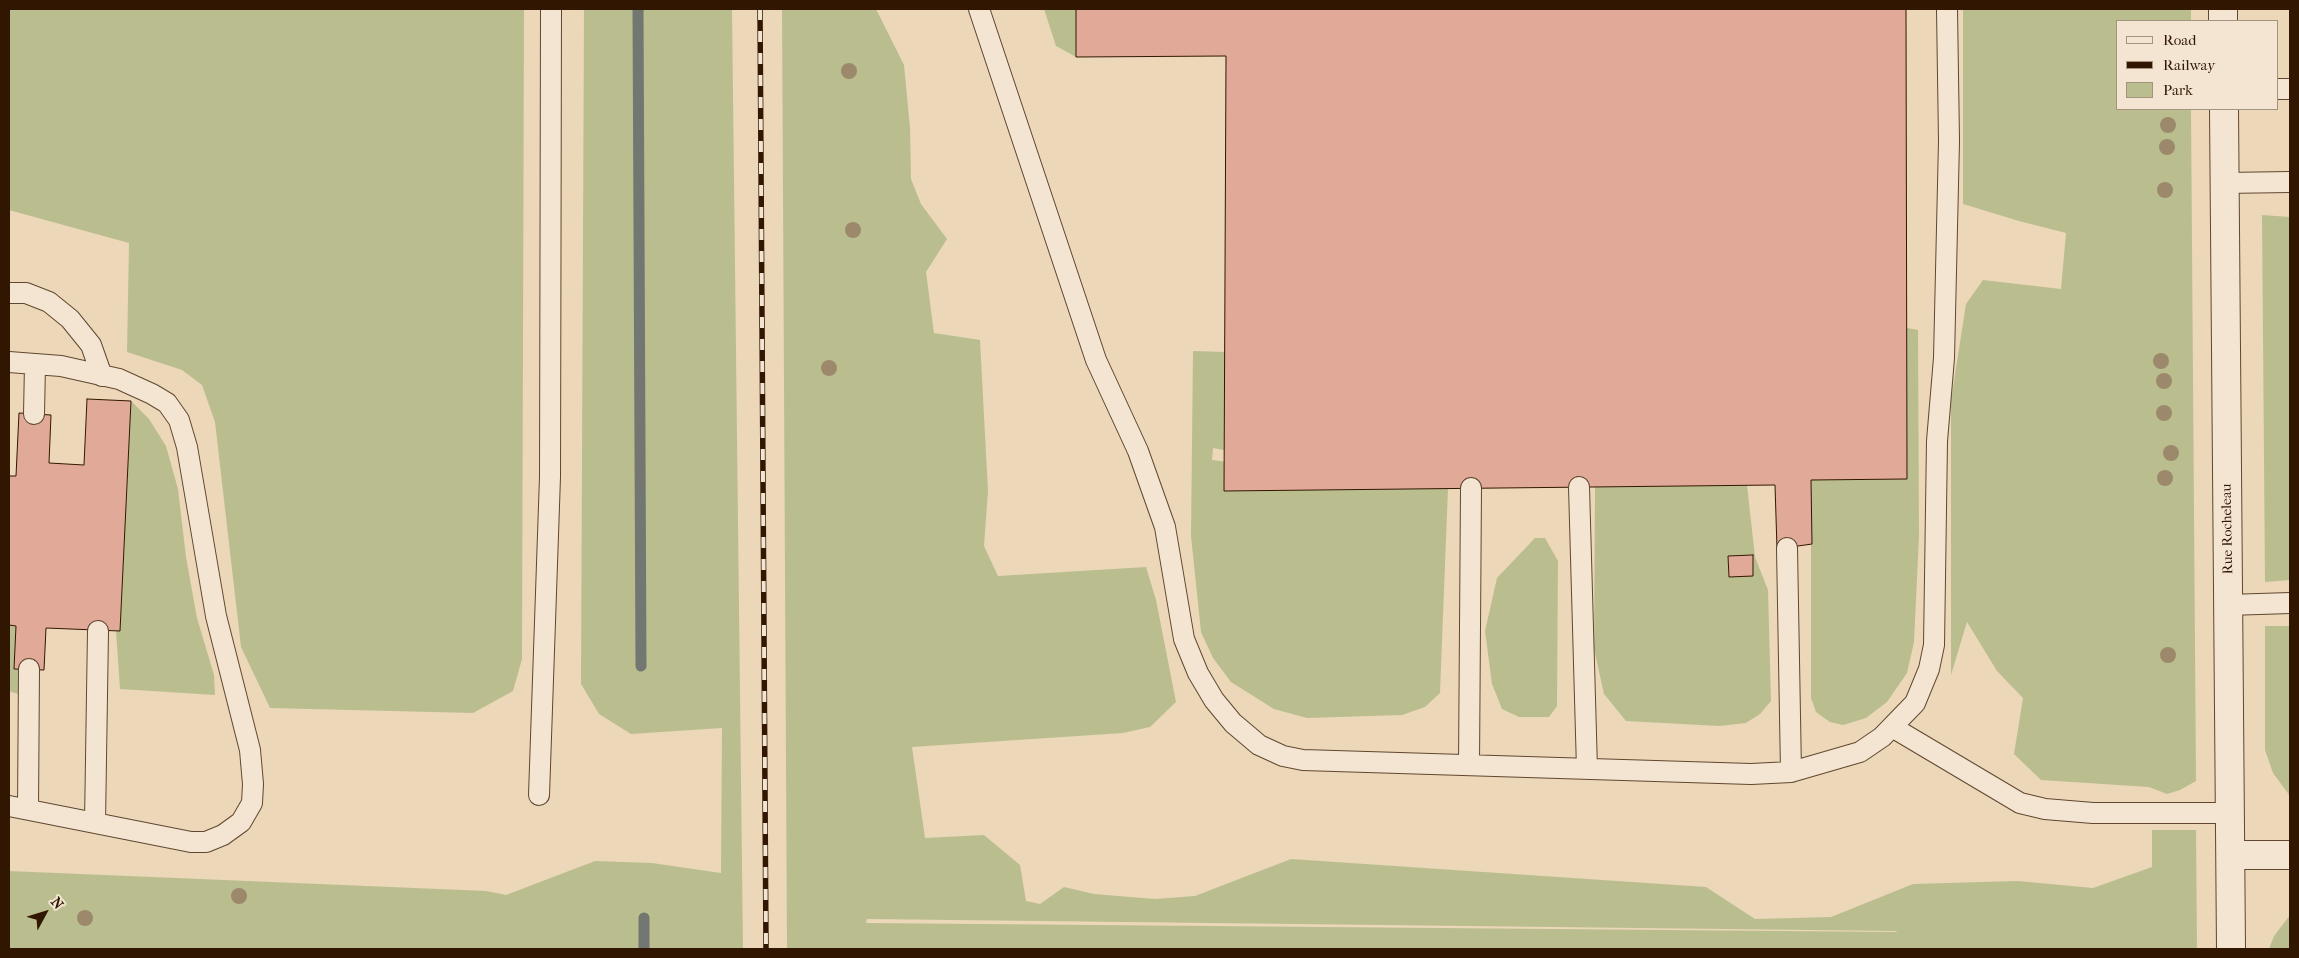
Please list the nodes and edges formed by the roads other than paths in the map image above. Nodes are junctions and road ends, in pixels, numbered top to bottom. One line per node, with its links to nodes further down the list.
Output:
1 (551, 9): 23 (lane)
2 (979, 9): 20 (lane)
3 (1947, 9): 19 (lane)
4 (2224, 110): 6 (street, Rue Rocheleau)
5 (2290, 182): 6 (lane)
6 (2224, 183): 16 (street, Rue Rocheleau)
7 (9, 293): 10 (lane)
8 (9, 362): 9 (lane)
9 (36, 364): 10 (lane); 11 (lane)
10 (102, 376): 26 (lane)
11 (34, 414)
12 (1578, 487): 21 (lane)
13 (1471, 488): 20 (lane)
14 (1787, 548): 22 (lane)
15 (2290, 603): 16 (lane)
16 (2228, 605): 25 (street, Rue Rocheleau)
17 (98, 631): 26 (lane)
18 (29, 669): 24 (lane)
19 (1892, 727): 22 (lane); 25 (lane)
20 (1469, 765): 21 (lane)
21 (1587, 769): 22 (lane)
22 (1791, 772)
23 (539, 795)
24 (18, 808): 26 (lane)
25 (2230, 813): 27 (street, Rue Rocheleau)
26 (95, 823)
27 (2231, 855): 28 (street); 29 (street, Rue Rocheleau)
28 (2290, 855)
29 (2231, 949)

